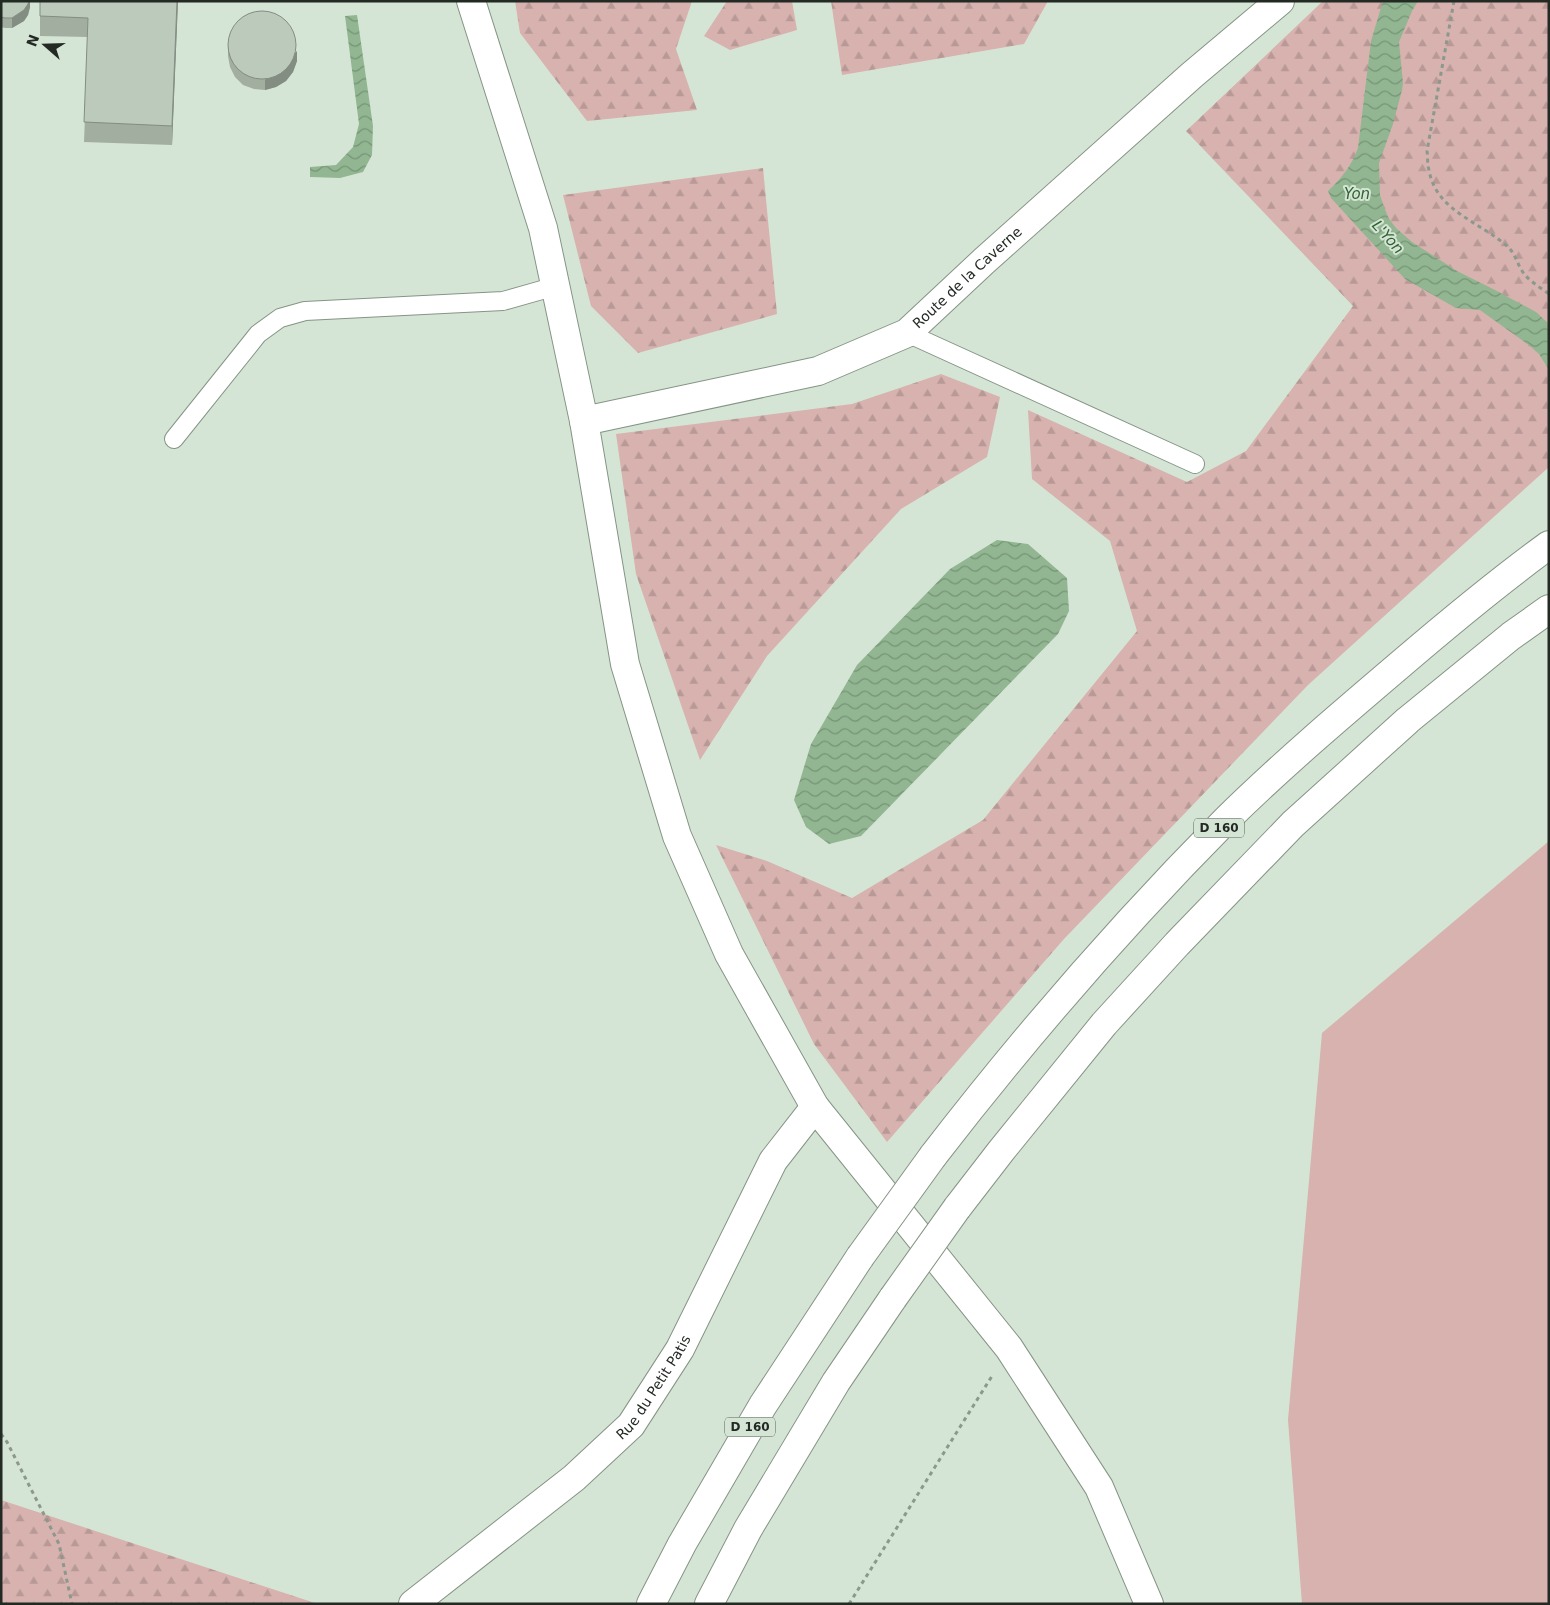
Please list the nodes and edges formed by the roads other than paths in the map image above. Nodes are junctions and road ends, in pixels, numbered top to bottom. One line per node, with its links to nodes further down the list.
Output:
1 (471, 1): 3 (main road)
2 (1280, 1): 4 (main road, Route de la Caverne)
3 (556, 286): 5 (main road); 6 (lane)
4 (907, 332): 5 (main road, Route de la Caverne); 7 (lane)
5 (584, 421): 10 (main road)
6 (174, 439)
7 (1195, 464)
8 (1549, 545): 12 (main road, D 160, bridge)
9 (1549, 609): 13 (main road, bridge)
10 (815, 1107): 11 (main road, Rue du Petit Patis); 14 (main road)
11 (413, 1604)
12 (651, 1604)
13 (709, 1604)
14 (1149, 1604)

